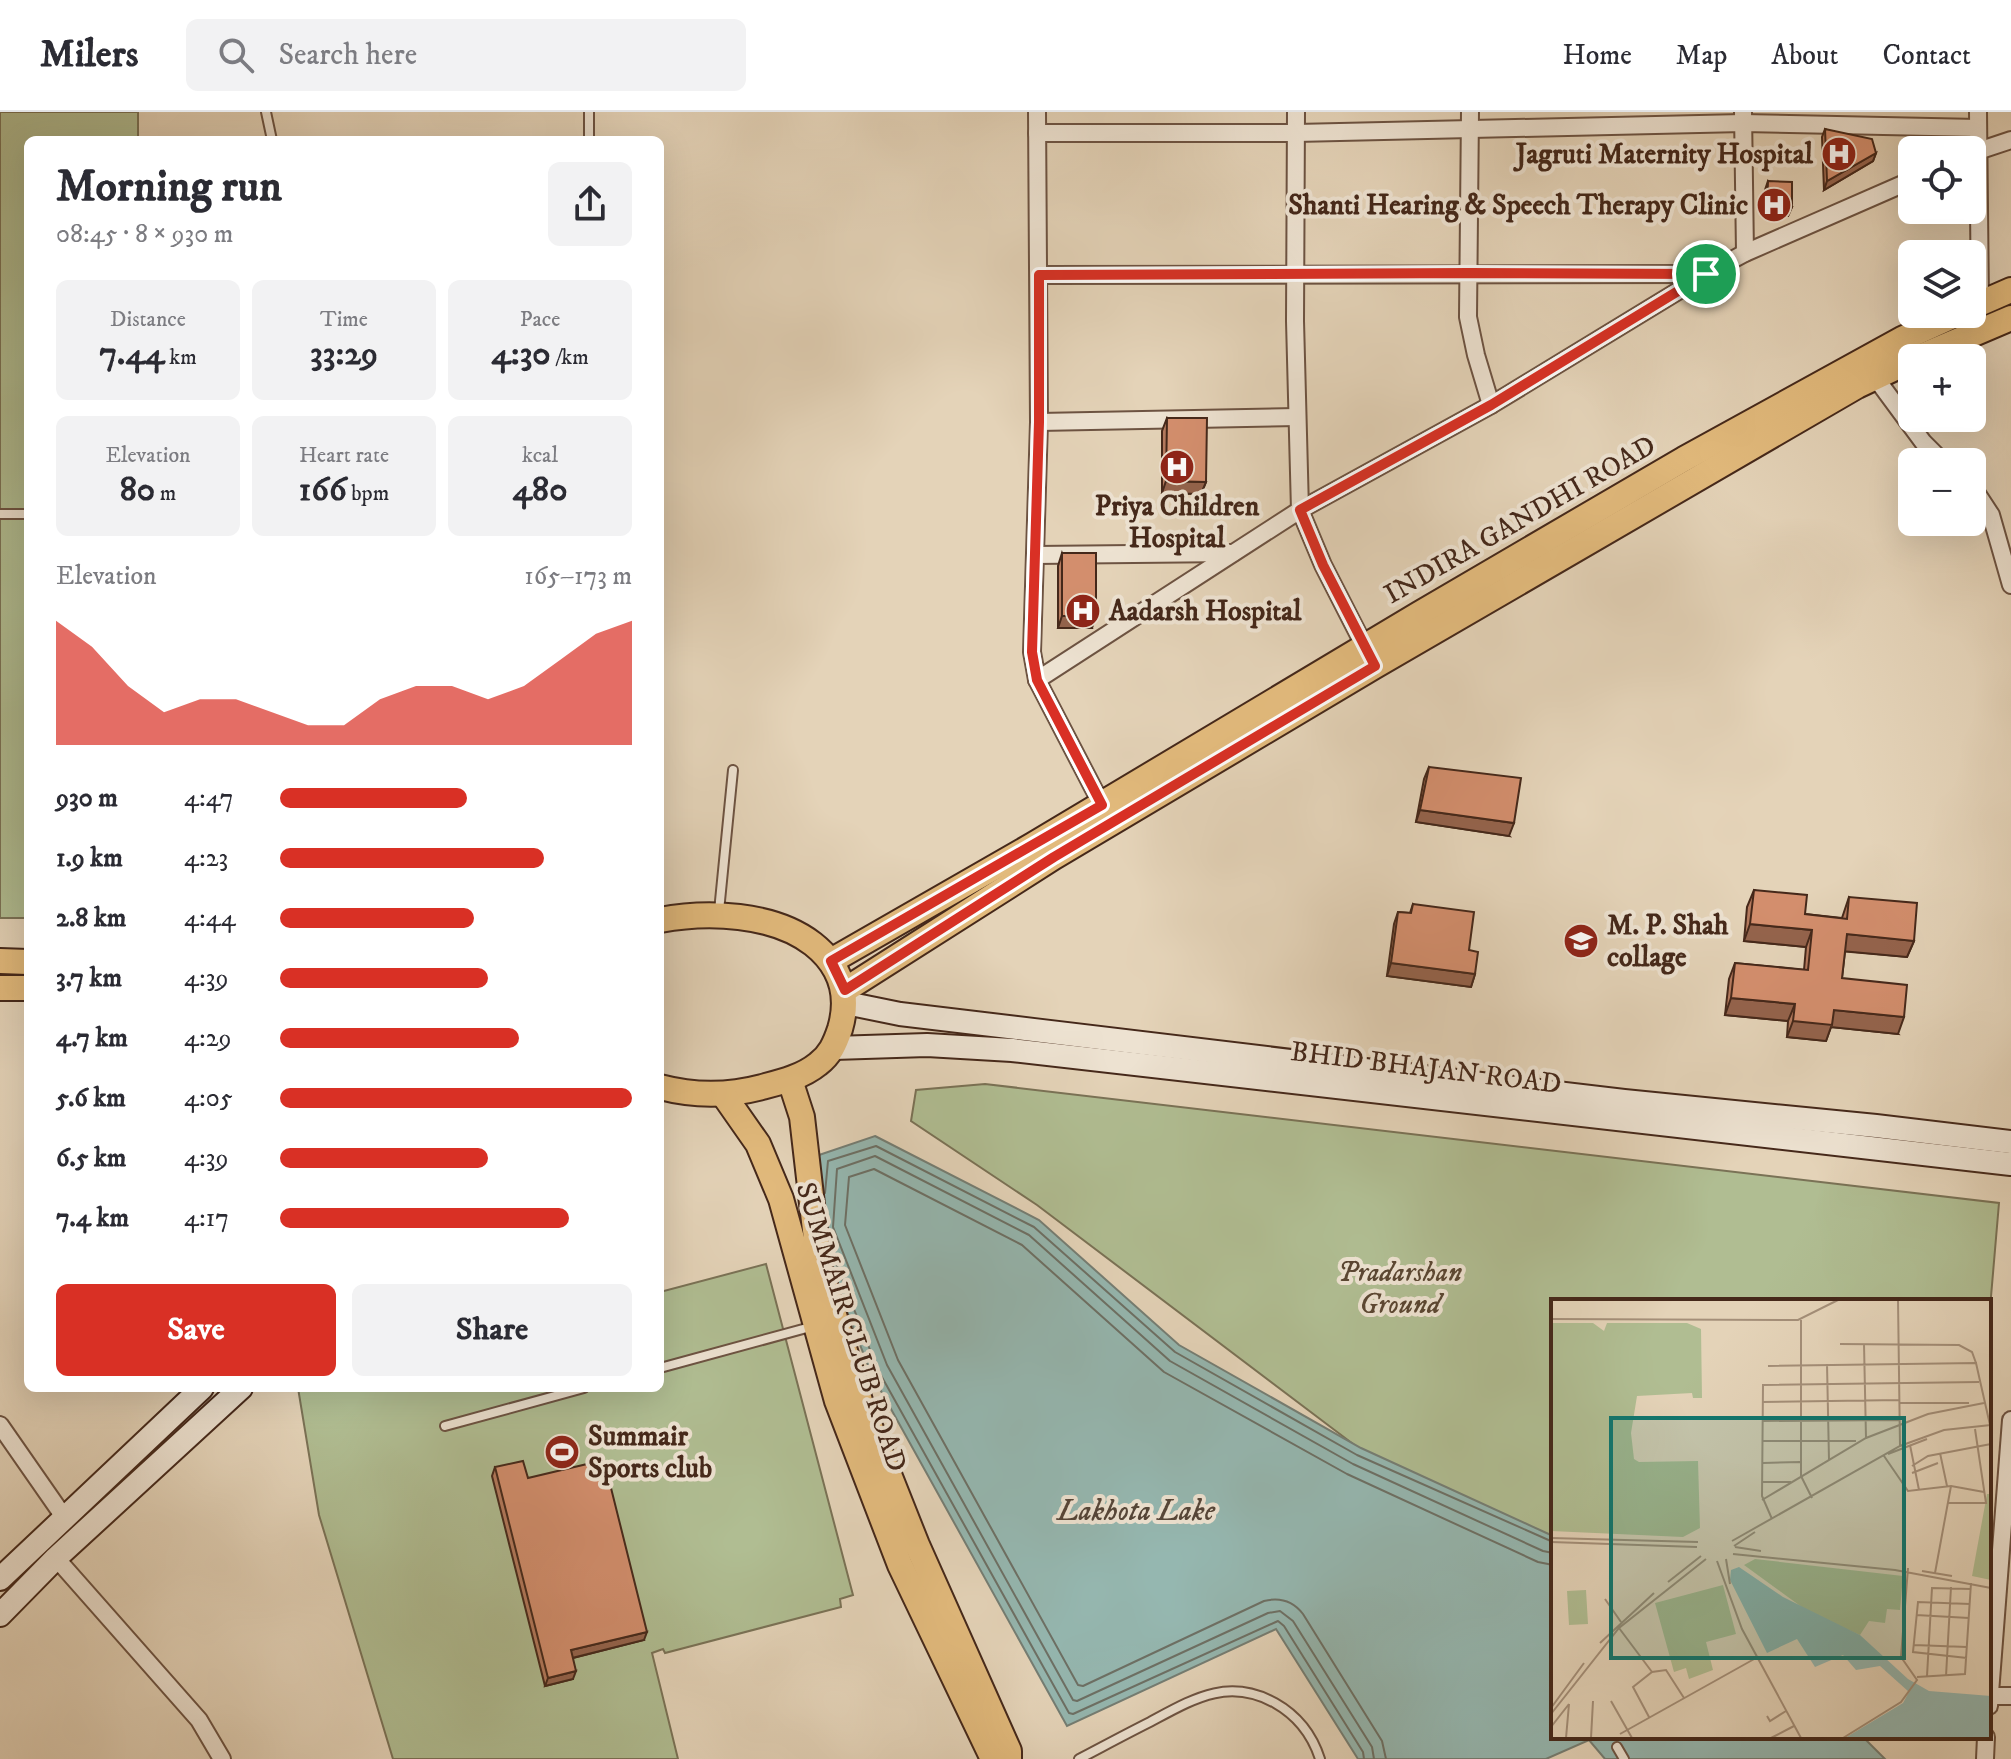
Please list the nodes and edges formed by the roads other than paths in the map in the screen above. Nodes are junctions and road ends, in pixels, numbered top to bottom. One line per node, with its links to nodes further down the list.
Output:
1 (266, 112): 10 (lane)
2 (589, 112): 11 (lane)
3 (1037, 112): 8 (street)
4 (1296, 112): 9 (street)
5 (1743, 118): 6 (street); 7 (street); 15 (street)
6 (1978, 120)
7 (1469, 121): 9 (street); 16 (street)
8 (1037, 133): 9 (street); 19 (street)
9 (1296, 133): 17 (street)
10 (271, 136)
11 (589, 136)
12 (2011, 140): 13 (street)
13 (1986, 148)
14 (1898, 186): 15 (street)
15 (1745, 253): 18 (street)
16 (1469, 273): 17 (street); 18 (street); 27 (street)
17 (1295, 274): 19 (street); 28 (street)
18 (1706, 274): 27 (street)
19 (1039, 275): 29 (street)
20 (2011, 290): 21 (main road)
21 (1986, 301)
22 (2011, 318): 24 (main road, INDIRA GANDHI ROAD)
23 (1926, 328): 38 (main road, INDIRA GANDHI ROAD)
24 (1950, 344)
25 (1898, 367): 26 (main road, INDIRA GANDHI ROAD)
26 (1875, 377): 30 (street); 38 (main road, INDIRA GANDHI ROAD)
27 (1491, 405): 32 (street)
28 (1297, 417): 29 (street); 32 (street)
29 (1039, 422): 36 (street)
30 (1929, 448)
31 (1986, 507): 37 (street)
32 (1300, 510): 35 (street); 38 (street)
33 (0, 514): 34 (lane)
34 (24, 514)
35 (1236, 553): 36 (street); 39 (street)
36 (1035, 555): 39 (street)
37 (2011, 585)
38 (1370, 656): 41 (main road, INDIRA GANDHI ROAD); 49 (main road, INDIRA GANDHI ROAD)
39 (1037, 680): 41 (street)
40 (733, 770): 42 (lane)
41 (1102, 805): 45 (main road, INDIRA GANDHI ROAD)
42 (719, 916): 43 (main road); 45 (main road)
43 (664, 920)
44 (0, 961): 46 (main road)
45 (831, 961): 49 (main road)
46 (24, 962)
47 (0, 988): 48 (main road)
48 (24, 988)
49 (846, 996): 50 (main road); 54 (main road, BHID BHAJAN ROAD)
50 (834, 1048): 51 (main road); 55 (main road, BHID BHAJAN ROAD)
51 (790, 1080): 53 (main road); 73 (main road, SUMMAIR CLUB ROAD)
52 (664, 1088): 53 (main road)
53 (723, 1094): 56 (main road, SUMMAIR CLUB ROAD)
54 (2011, 1142)
55 (2011, 1164)
56 (815, 1326): 57 (lane); 72 (main road, SUMMAIR CLUB ROAD)
57 (664, 1367)
58 (198, 1392): 64 (main road)
59 (237, 1392): 65 (main road)
60 (569, 1392): 63 (lane)
61 (2011, 1420): 68 (street)
62 (0, 1425): 64 (street)
63 (445, 1426)
64 (64, 1517): 66 (main road)
65 (56, 1558): 67 (main road); 71 (street)
66 (0, 1579)
67 (0, 1615)
68 (1991, 1683)
69 (1986, 1739): 77 (street)
70 (1617, 1747): 76 (lane)
71 (222, 1759)
72 (993, 1759)
73 (1009, 1759)
74 (1079, 1759): 75 (lane)
75 (1320, 1759)
76 (1624, 1759)
77 (1985, 1759)

